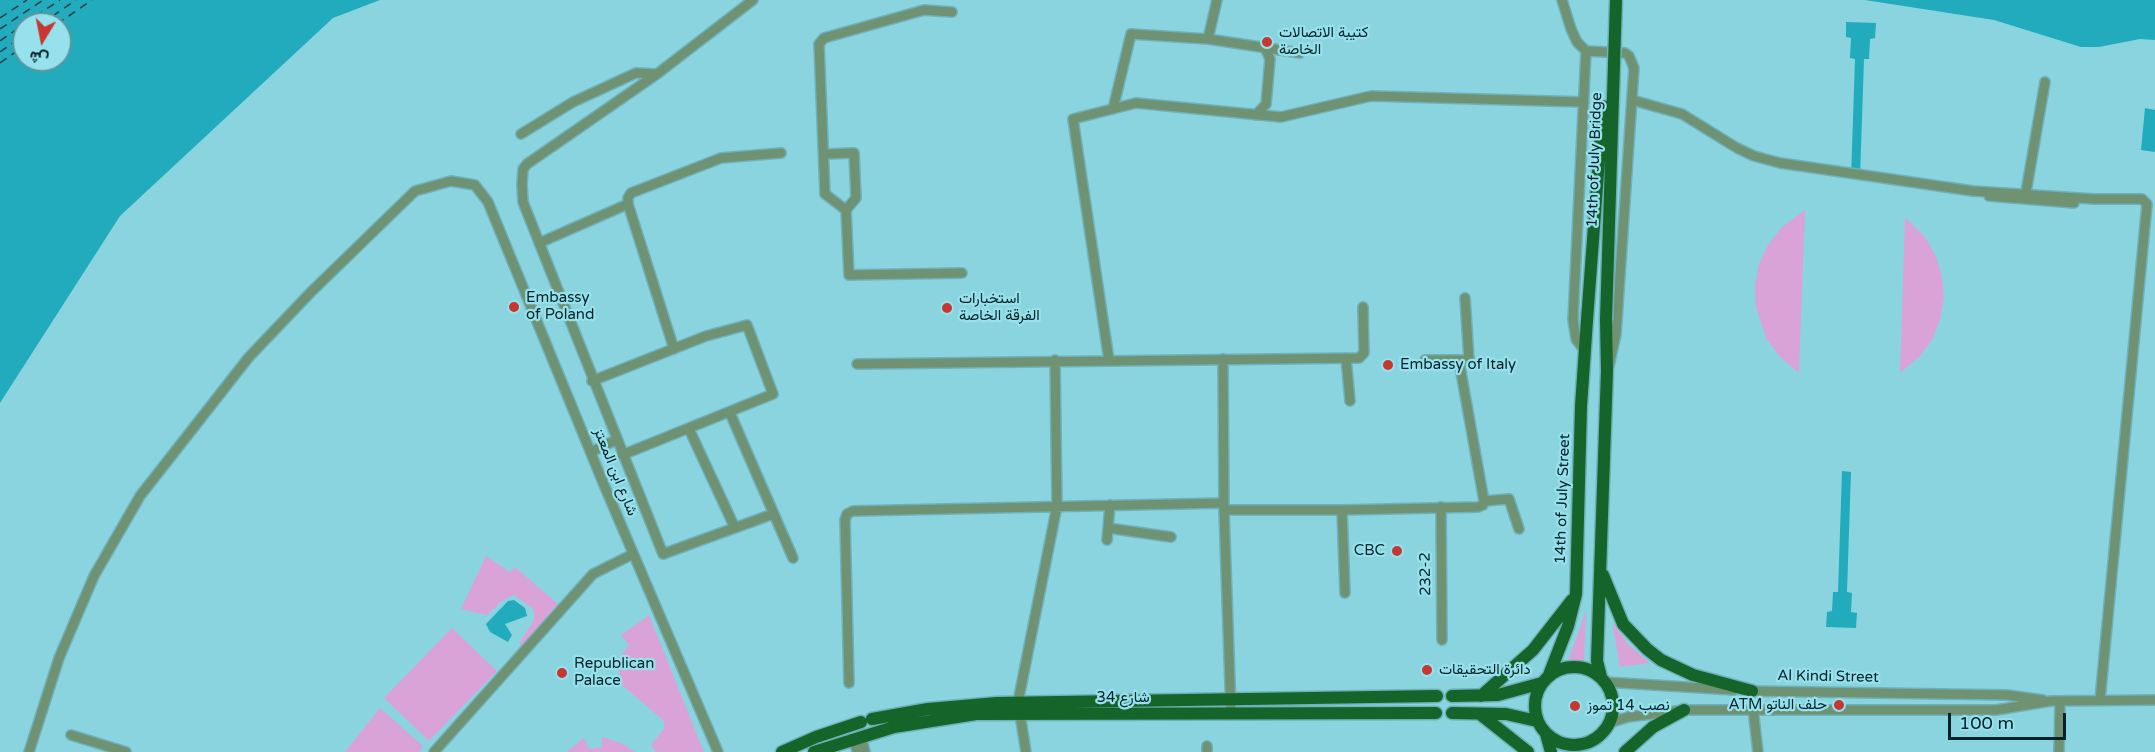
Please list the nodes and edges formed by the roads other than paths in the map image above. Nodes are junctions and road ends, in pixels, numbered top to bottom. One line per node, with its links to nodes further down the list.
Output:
1 (753, 0): 11 (street)
2 (1217, 0): 7 (street)
3 (1562, 0): 9 (street)
4 (1608, 0): 28 (main road, 14th of July Bridge, bridge)
5 (1616, 0): 38 (main road, 14th of July Bridge, bridge)
6 (952, 12): 19 (street)
7 (1208, 39): 8 (street); 15 (street)
8 (1265, 48): 10 (street); 16 (street)
9 (1586, 51): 13 (street); 14 (street)
10 (1300, 52)
11 (657, 74): 17 (street); 24 (street)
12 (2045, 82): 20 (street)
13 (1632, 100): 20 (street); 38 (street)
14 (1584, 102): 16 (street); 30 (street)
15 (1113, 109): 16 (street); 34 (street)
16 (1256, 115)
17 (521, 134)
18 (781, 153): 21 (street)
19 (826, 154): 23 (street); 23 (street)
20 (2025, 197): 22 (street)
21 (628, 204): 24 (street); 29 (street)
22 (2151, 204): 73 (street)
23 (846, 210): 25 (street)
24 (539, 243): 39 (street)
25 (962, 273)
26 (1465, 298): 36 (street)
27 (1363, 307): 31 (street)
28 (1587, 320): 30 (main road, 14th of July Street)
29 (674, 349): 39 (street); 41 (street)
30 (1584, 350): 62 (main road, 14th of July Street)
31 (1346, 358): 32 (street); 40 (street)
32 (1223, 359): 34 (street); 49 (street)
33 (1054, 360): 34 (street); 37 (street); 48 (street)
34 (1109, 360)
35 (1425, 360): 36 (street)
36 (1459, 361): 46 (street)
37 (857, 363)
38 (1607, 371): 60 (main road)
39 (592, 381): 43 (street)
40 (1350, 401)
41 (730, 412): 42 (street); 52 (street)
42 (689, 429): 45 (street); 53 (street)
43 (616, 440): 44 (street); 45 (street)
44 (591, 452): 58 (street, شارع ابن المعتز); 90 (street, شارع ابن المعتز)
45 (622, 455): 53 (street)
46 (1484, 501): 50 (street); 55 (street)
47 (1110, 505): 48 (street); 49 (street); 54 (street)
48 (1057, 506): 66 (street); 76 (street)
49 (1224, 507): 51 (street); 72 (street)
50 (1440, 507): 51 (street); 63 (street, 232-2)
51 (1342, 510): 61 (street)
52 (774, 514): 53 (street); 59 (street)
53 (735, 528)
54 (1108, 528): 56 (street); 57 (street)
55 (1519, 529)
56 (1171, 537)
57 (1107, 540)
58 (633, 554): 92 (street); 93 (street, شارع ابن المعتز)
59 (793, 558)
60 (1600, 566): 65 (main road); 67 (main road)
61 (1345, 593)
62 (1575, 594): 64 (main road, 14th of July Street); 71 (main road)
63 (1442, 640)
64 (1545, 679): 65 (main road); 71 (main road); 84 (main road)
65 (1603, 680): 67 (street, Al Kindi Street); 85 (main road)
66 (849, 682)
67 (1752, 691): 68 (street, Al Kindi Street)
68 (1930, 694): 75 (street, Al Kindi Street); 79 (street)
69 (1437, 696): 72 (main road, شارع 34)
70 (1452, 696): 71 (main road)
71 (1481, 696)
72 (1230, 699): 76 (main road, شارع 34); 80 (street)
73 (2100, 700): 74 (street, Al Kindi Street); 75 (street, Al Kindi Street)
74 (2155, 700)
75 (2055, 701): 79 (street, Al Kindi Street); 104 (street)
76 (1018, 707): 80 (main road, شارع 34); 89 (main road, شارع 34); 94 (main road, شارع 34); 98 (street)
77 (1753, 709): 78 (street, Al Kindi Street); 79 (street, Al Kindi Street); 103 (street)
78 (1684, 710): 85 (street, Al Kindi Street); 102 (main road)
79 (1930, 710)
80 (1231, 713): 81 (main road, شارع 34)
81 (1436, 713)
82 (1452, 713): 83 (main road)
83 (1479, 713): 84 (main road); 99 (main road)
84 (1537, 721): 86 (main road)
85 (1609, 723): 88 (main road)
86 (1546, 734): 88 (main road); 100 (main road)
87 (71, 735): 91 (street)
88 (1600, 735): 101 (main road)
89 (857, 737): 95 (main road, شارع 34); 96 (street); 97 (street)
90 (29, 752)
91 (126, 752)
92 (434, 752)
93 (718, 752)
94 (782, 752)
95 (814, 752)
96 (857, 752)
97 (865, 752)
98 (1026, 752)
99 (1528, 752)
100 (1551, 752)
101 (1597, 752)
102 (1625, 752)
103 (1758, 752)
104 (2059, 752)

